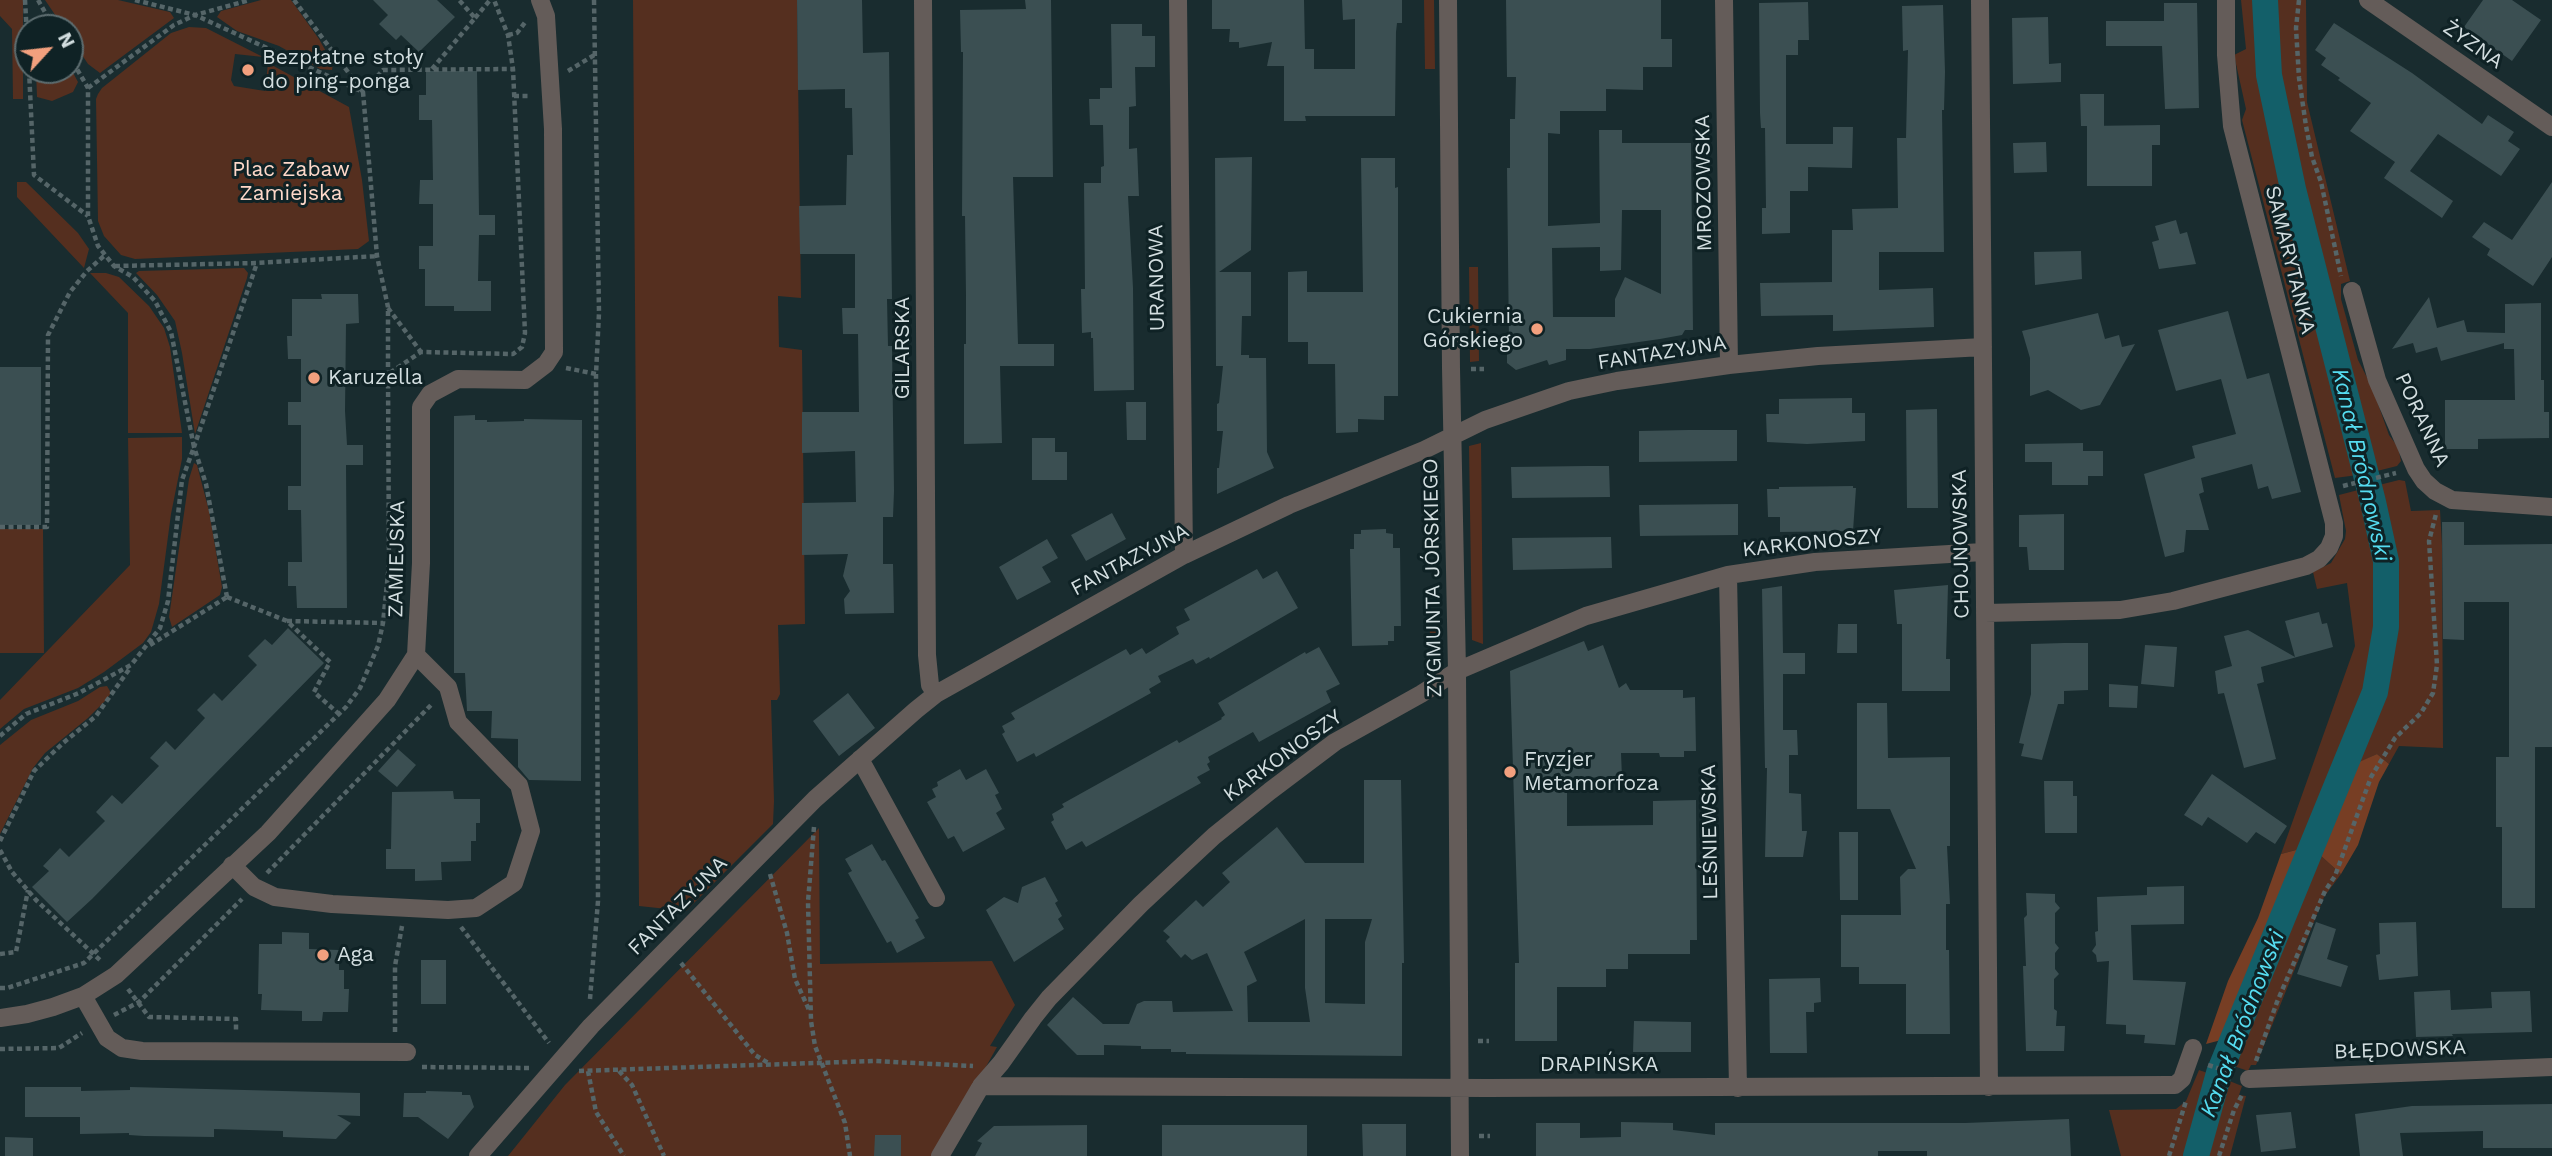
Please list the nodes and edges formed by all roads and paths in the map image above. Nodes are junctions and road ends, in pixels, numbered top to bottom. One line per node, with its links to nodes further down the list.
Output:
1 (135, 0): 16 (path)
2 (250, 0): 16 (path)
3 (293, 0): 23 (path)
4 (459, 0): 17 (path)
5 (492, 0): 17 (path); 18 (path)
6 (540, 0): 53 (street, ZAMIEJSKA)
7 (594, 0): 75 (path)
8 (923, 0): 56 (street, GILARSKA)
9 (1178, 0): 46 (street, URANOWA)
10 (1448, 0): 38 (street, ZYGMUNTA JÓRSKIEGO)
11 (1724, 0): 34 (street, MROZOWSKA)
12 (1980, 0): 32 (street, CHOJNOWSKA)
13 (2226, 0): 49 (street, SAMARYTANKA)
14 (2299, 0): 30 (path)
15 (2368, 0): 24 (street, ŻYZNA)
16 (195, 15): 22 (path); 23 (path)
17 (475, 18): 19 (path)
18 (513, 69): 19 (path); 33 (path)
19 (432, 70): 23 (path)
20 (84, 81): 22 (path)
21 (30, 84): 25 (path)
22 (88, 88): 25 (path)
23 (363, 92): 27 (path)
24 (2552, 127)
25 (88, 216): 26 (path)
26 (105, 255): 29 (path); 44 (path)
27 (377, 256): 28 (path); 31 (path)
28 (257, 263): 29 (path); 39 (path)
29 (114, 266): 39 (path)
30 (2351, 291): 42 (street, PORANNA)
31 (388, 307): 33 (path); 37 (path)
32 (1983, 347): 34 (street, FANTAZYJNA); 45 (street, CHOJNOWSKA)
33 (421, 352): 37 (path)
34 (1729, 365): 38 (street, FANTAZYJNA)
35 (1470, 369): 36 (path)
36 (1484, 369)
37 (387, 374): 51 (path)
38 (1454, 436): 46 (street, FANTAZYJNA); 55 (street, ZYGMUNTA JÓRSKIEGO)
39 (194, 447): 48 (path); 52 (path)
40 (2395, 473): 41 (path)
41 (2351, 484)
42 (2442, 494): 43 (street, PORANNA); 82 (path)
43 (2552, 507)
44 (0, 527)
45 (1983, 552): 47 (street, KARKONOSZY); 49 (street, CHOJNOWSKA)
46 (1184, 555): 56 (street, FANTAZYJNA)
47 (1728, 575): 55 (street, KARKONOSZY); 94 (street, LEŚNIEWSKA)
48 (226, 597): 50 (path); 52 (path)
49 (1985, 613): 92 (street, CHOJNOWSKA)
50 (287, 621): 51 (path); 57 (path)
51 (383, 623): 57 (path)
52 (147, 647): 54 (path)
53 (416, 655): 63 (street, ZAMIEJSKA); 68 (street)
54 (131, 665): 58 (path); 61 (path)
55 (1457, 671): 91 (street, KARKONOSZY); 93 (street, ZYGMUNTA JÓRSKIEGO)
56 (936, 694): 59 (street, FANTAZYJNA)
57 (339, 714): 70 (path)
58 (0, 736)
59 (860, 759): 60 (street, FANTAZYJNA); 66 (street)
60 (815, 799): 76 (path); 89 (street, FANTAZYJNA)
61 (0, 841)
62 (0, 849): 65 (path)
63 (232, 865): 67 (street); 73 (street, ZAMIEJSKA)
64 (770, 874): 76 (path)
65 (28, 890): 69 (path); 70 (path)
66 (936, 898)
67 (405, 908): 68 (street); 80 (path)
68 (448, 910): 78 (path)
69 (0, 954)
70 (93, 954): 72 (path)
71 (681, 962): 84 (path)
72 (0, 988)
73 (83, 996): 77 (street, ZAMIEJSKA); 79 (street)
74 (139, 1002): 79 (path)
75 (589, 1011)
76 (810, 1013): 83 (path)
77 (0, 1018)
78 (552, 1047)
79 (236, 1052): 80 (street)
80 (400, 1052)
81 (2198, 1055): 90 (path); 92 (street, DRAPIŃSKA)
82 (2256, 1061)
83 (823, 1063): 84 (path); 85 (path); 102 (path)
84 (772, 1065): 87 (path)
85 (978, 1066)
86 (2552, 1067): 90 (street, BŁĘDOWSKA)
87 (618, 1070): 88 (path); 101 (path)
88 (588, 1071): 89 (path); 100 (path)
89 (553, 1072): 99 (street, FANTAZYJNA)
90 (2242, 1076)
91 (981, 1086): 93 (street, DRAPIŃSKA); 103 (street, KARKONOSZY)
92 (1989, 1087): 94 (street, DRAPIŃSKA)
93 (1460, 1088): 94 (street, DRAPIŃSKA); 104 (street, ZYGMUNTA JÓRSKIEGO)
94 (1738, 1088)
95 (2186, 1093): 105 (path)
96 (2237, 1104): 106 (path)
97 (1479, 1136): 98 (path)
98 (1490, 1136)
99 (478, 1156)
100 (624, 1156)
101 (664, 1156)
102 (850, 1156)
103 (940, 1156)
104 (1460, 1156)
105 (2169, 1156)
106 (2219, 1156)

